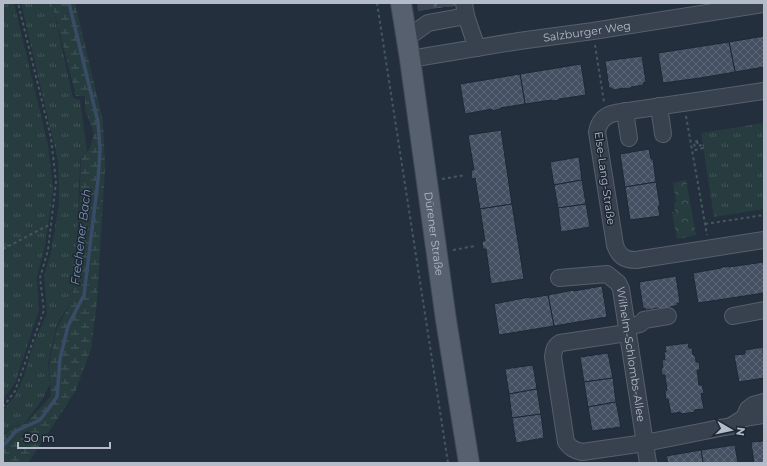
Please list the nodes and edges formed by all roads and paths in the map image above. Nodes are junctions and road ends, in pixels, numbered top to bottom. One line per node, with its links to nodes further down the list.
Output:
1 (18, 3): 23 (path)
2 (377, 3): 11 (path)
3 (401, 3): 7 (main road, Dürener Straße)
4 (764, 4): 6 (street, Salzburger Weg)
5 (465, 10): 7 (street); 8 (street)
6 (593, 31): 8 (street, Salzburger Weg); 16 (path)
7 (407, 38): 9 (main road, Dürener Straße)
8 (477, 48): 9 (street, Salzburger Weg)
9 (410, 59): 41 (main road, Dürener Straße)
10 (395, 84): 11 (path)
11 (390, 85): 40 (path)
12 (764, 91): 13 (street, Else-Lang-Straße)
13 (683, 103): 14 (street, Else-Lang-Straße); 24 (path)
14 (659, 106): 15 (street, Else-Lang-Straße); 17 (street)
15 (625, 111): 16 (street, Else-Lang-Straße); 18 (street)
16 (606, 115): 28 (street, Else-Lang-Straße)
17 (664, 134)
18 (629, 138)
19 (702, 145): 19 (path)
20 (465, 175): 21 (path)
21 (436, 180)
22 (764, 215): 24 (path)
23 (51, 224): 27 (path); 36 (path)
24 (705, 224): 28 (path)
25 (764, 240): 28 (street, Else-Lang-Straße)
26 (475, 246): 29 (path)
27 (3, 249)
28 (710, 249)
29 (447, 250)
30 (559, 278): 34 (street, Wilhelm-Schlombs-Allee)
31 (764, 310): 33 (street)
32 (668, 316): 34 (street)
33 (733, 316)
34 (627, 330): 39 (street, Wilhelm-Schlombs-Allee); 39 (street)
35 (764, 402): 38 (street)
36 (3, 407)
37 (764, 415): 38 (street)
38 (744, 418): 39 (street)
39 (645, 443): 42 (street, Wilhelm-Schlombs-Allee)
40 (448, 463)
41 (469, 463)
42 (648, 463)

